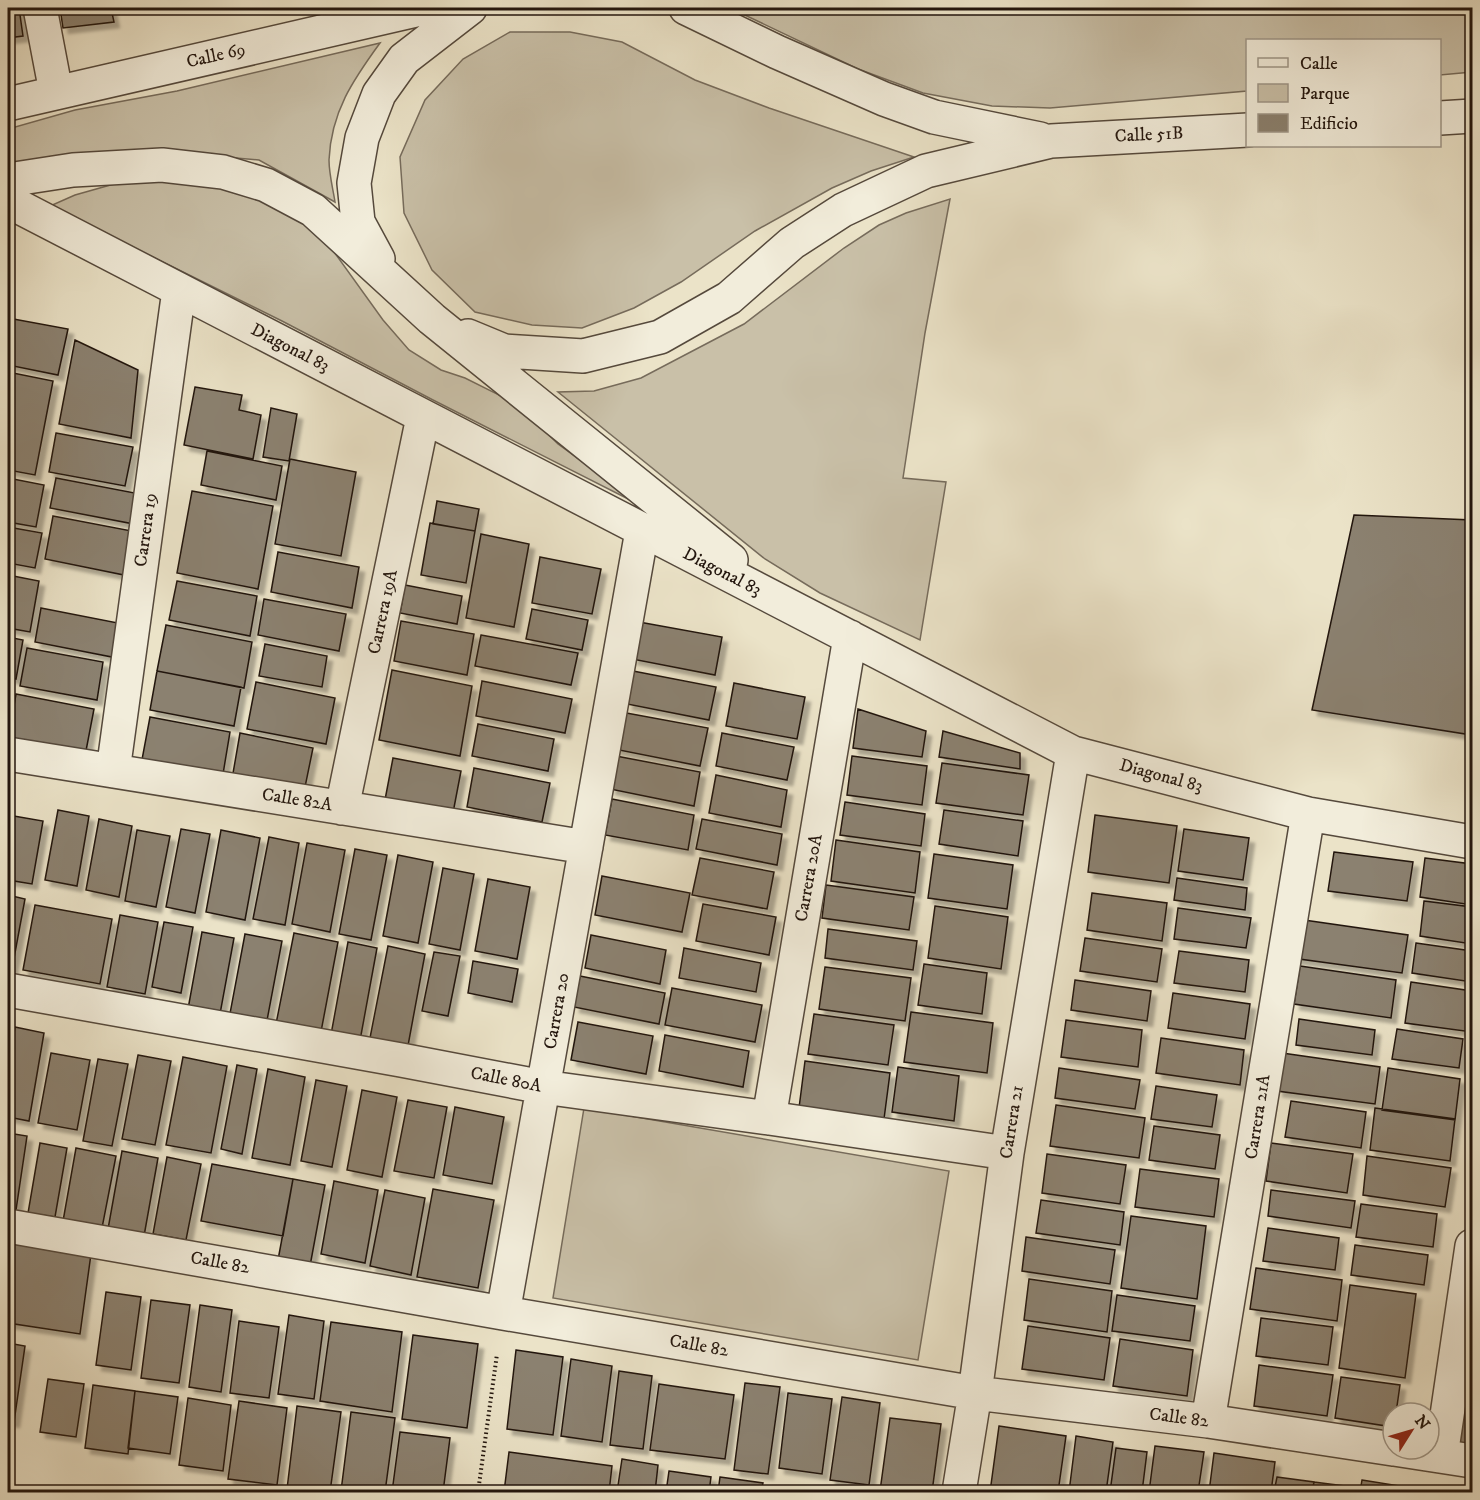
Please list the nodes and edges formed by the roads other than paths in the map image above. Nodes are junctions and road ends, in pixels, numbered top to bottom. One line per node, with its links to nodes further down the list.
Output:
1 (40, 8): 5 (street)
2 (425, 8): 5 (street, Calle 69)
3 (470, 8): 13 (street)
4 (686, 8): 10 (street)
5 (56, 93): 6 (street, Calle 69)
6 (8, 104)
7 (1473, 116): 8 (street)
8 (1441, 118)
9 (1246, 130): 10 (street, Calle 51B)
10 (1051, 141): 15 (street)
11 (8, 180): 13 (street)
12 (8, 201): 14 (street, Diagonal 83)
13 (389, 279): 15 (street)
14 (178, 290): 16 (street, Diagonal 83); 22 (street, Carrera 19)
15 (432, 319): 18 (street)
16 (423, 417): 17 (street, Diagonal 83); 23 (street, Carrera 19A)
17 (642, 531): 18 (street, Diagonal 83); 26 (street, Carrera 20)
18 (784, 603): 19 (street, Diagonal 83)
19 (850, 637): 20 (street, Diagonal 83); 29 (street, Carrera 20A)
20 (1073, 753): 24 (street, Diagonal 83); 30 (street, Carrera 21)
21 (8, 754): 22 (street, Calle 82A)
22 (113, 771): 23 (street, Calle 82A)
23 (342, 808): 26 (street, Calle 82A)
24 (1308, 814): 25 (street, Diagonal 83); 35 (street, Carrera 21A)
25 (1473, 842)
26 (586, 847): 28 (street, Carrera 20)
27 (8, 990): 28 (street, Calle 80A)
28 (543, 1088): 29 (street, Calle 80A); 33 (street, Carrera 20)
29 (769, 1118): 30 (street, Calle 80A)
30 (1006, 1153): 34 (street, Carrera 21)
31 (8, 1226): 33 (street, Calle 82)
32 (1473, 1246): 37 (street)
33 (503, 1313): 34 (street, Calle 82)
34 (975, 1393): 35 (street, Calle 82); 40 (street, Carrera 21)
35 (1208, 1421): 36 (street, Calle 82)
36 (1381, 1447)
37 (1441, 1450)
38 (1441, 1456): 39 (street, Calle 82)
39 (1473, 1461)
40 (959, 1492)

